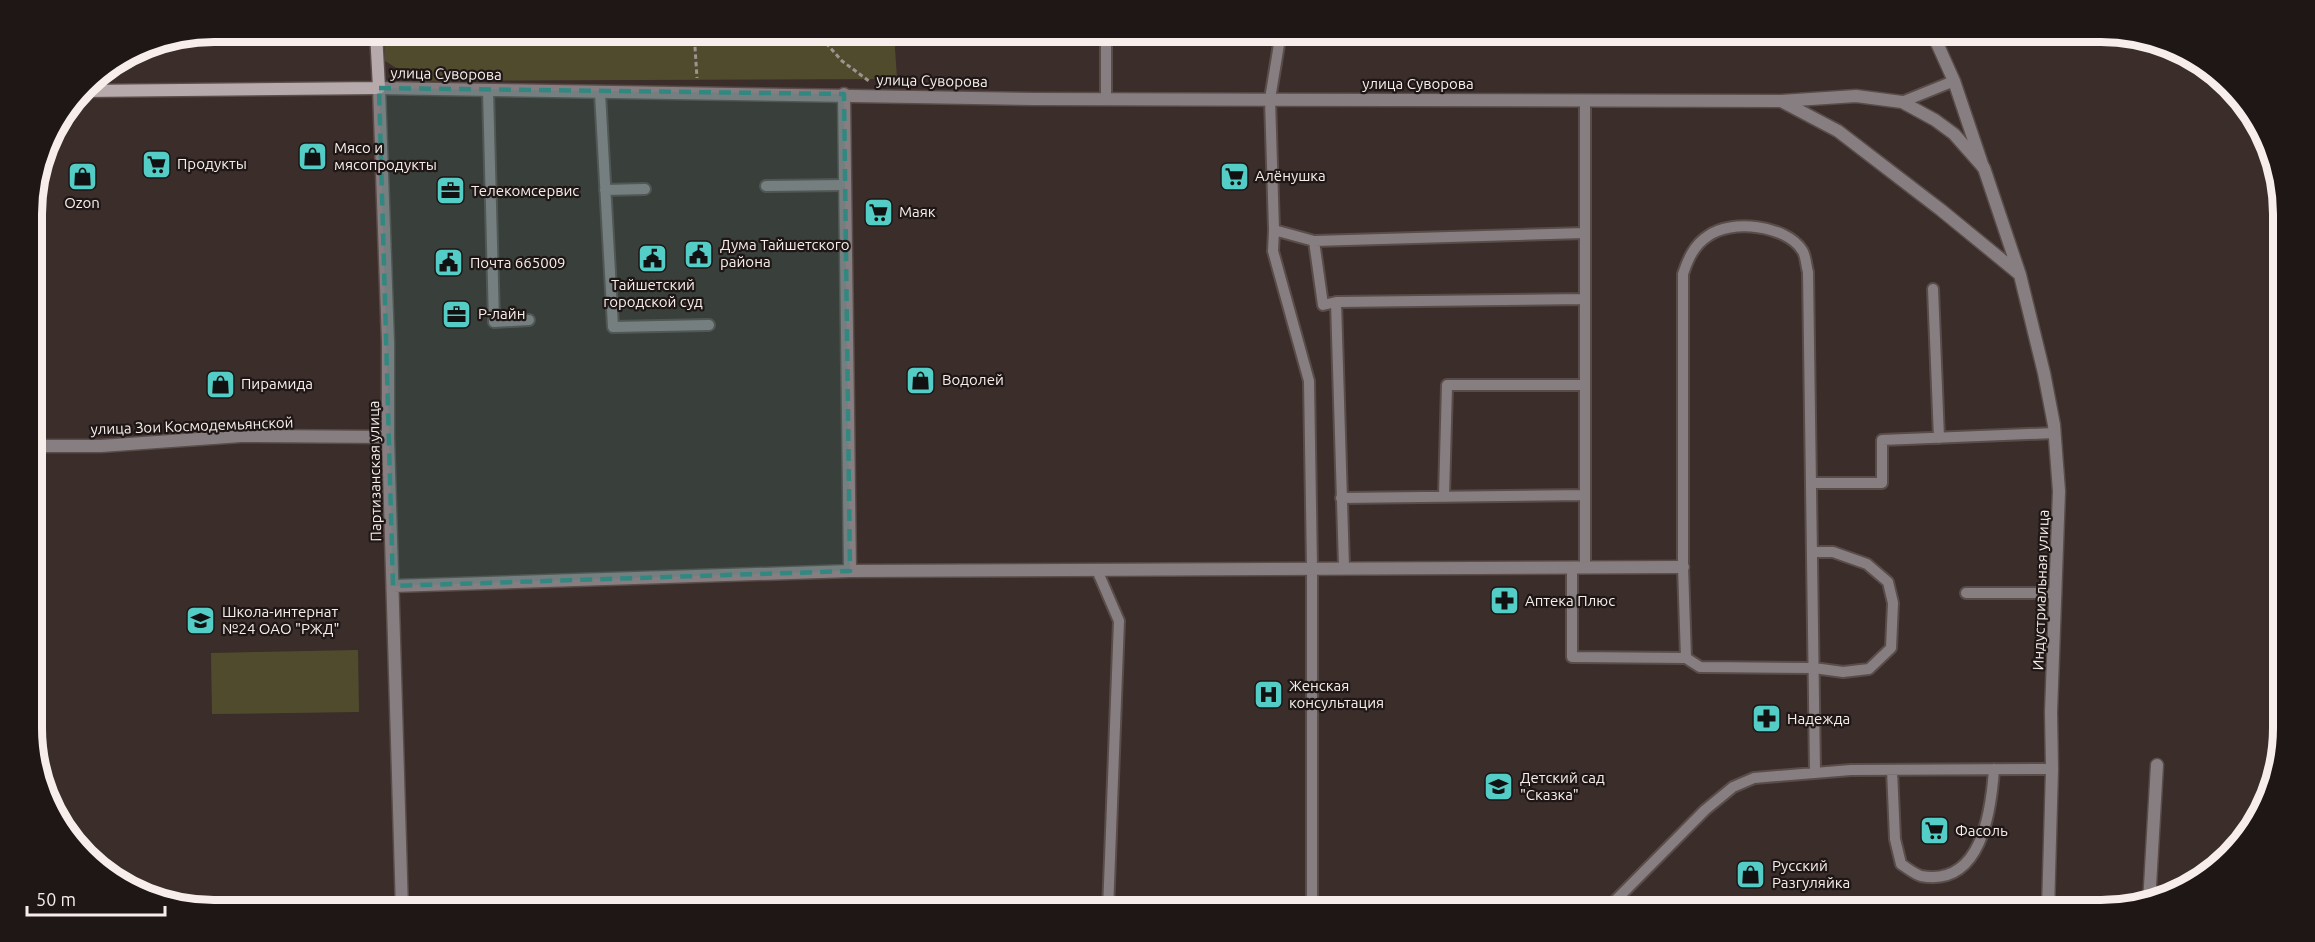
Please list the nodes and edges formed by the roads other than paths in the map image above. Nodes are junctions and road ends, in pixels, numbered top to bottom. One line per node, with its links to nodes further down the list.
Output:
1 (377, 42): 6 (main road, Партизанская улица)
2 (1106, 42): 11 (lane)
3 (1279, 42): 12 (lane)
4 (1936, 42): 5 (street, Индустриальная улица)
5 (1954, 81): 15 (lane); 16 (street, Индустриальная улица)
6 (379, 88): 7 (street, улица Суворова); 8 (main road, улица Суворова); 32 (street, Партизанская улица)
7 (488, 90): 9 (street, улица Суворова); 28 (lane)
8 (94, 91)
9 (600, 93): 10 (street, улица Суворова); 20 (lane)
10 (844, 94): 11 (street, улица Суворова); 17 (street)
11 (1106, 99): 12 (street, улица Суворова)
12 (1270, 99): 13 (street, улица Суворова); 21 (lane)
13 (1585, 100): 14 (street, улица Суворова); 22 (lane)
14 (1782, 101): 15 (street, улица Суворова); 24 (street)
15 (1902, 102): 16 (street)
16 (1984, 168): 24 (street, Индустриальная улица)
17 (844, 185): 18 (lane); 45 (street)
18 (766, 186)
19 (645, 189): 20 (lane)
20 (605, 190): 29 (lane)
21 (1274, 230): 23 (lane); 43 (lane)
22 (1585, 233): 23 (lane); 26 (lane)
23 (1314, 241): 27 (lane)
24 (2020, 275): 31 (street, Индустриальная улица)
25 (1933, 289): 33 (lane)
26 (1585, 299): 27 (lane); 30 (lane)
27 (1336, 302): 38 (lane)
28 (529, 320)
29 (709, 325)
30 (1584, 385): 36 (lane); 37 (lane)
31 (2055, 433): 33 (lane); 48 (street, Индустриальная улица)
32 (388, 437): 34 (street, улица Зои Космодемьянской); 46 (street, Партизанская улица)
33 (1939, 438): 35 (lane)
34 (42, 446)
35 (1811, 483): 39 (lane); 42 (lane)
36 (1585, 495): 37 (lane); 41 (lane)
37 (1444, 496): 38 (lane)
38 (1341, 498): 40 (lane)
39 (1812, 552): 50 (lane); 50 (lane)
40 (1344, 567): 41 (street); 43 (street)
41 (1579, 567): 42 (street); 49 (lane)
42 (1683, 567): 49 (lane)
43 (1312, 568): 44 (street); 59 (lane)
44 (1097, 570): 45 (street); 58 (lane)
45 (850, 571): 46 (street)
46 (393, 586): 57 (street, Партизанская улица)
47 (1966, 593): 48 (lane)
48 (2056, 593): 53 (street, Индустриальная улица)
49 (1686, 658): 50 (lane)
50 (1814, 668): 55 (lane)
51 (2157, 765): 56 (street)
52 (1994, 769): 53 (lane); 54 (lane); 54 (lane)
53 (2052, 769): 61 (street, Индустриальная улица)
54 (1892, 770): 55 (lane)
55 (1815, 772): 60 (lane)
56 (2150, 893)
57 (402, 900)
58 (1108, 900)
59 (1312, 900)
60 (1616, 900)
61 (2048, 900)

